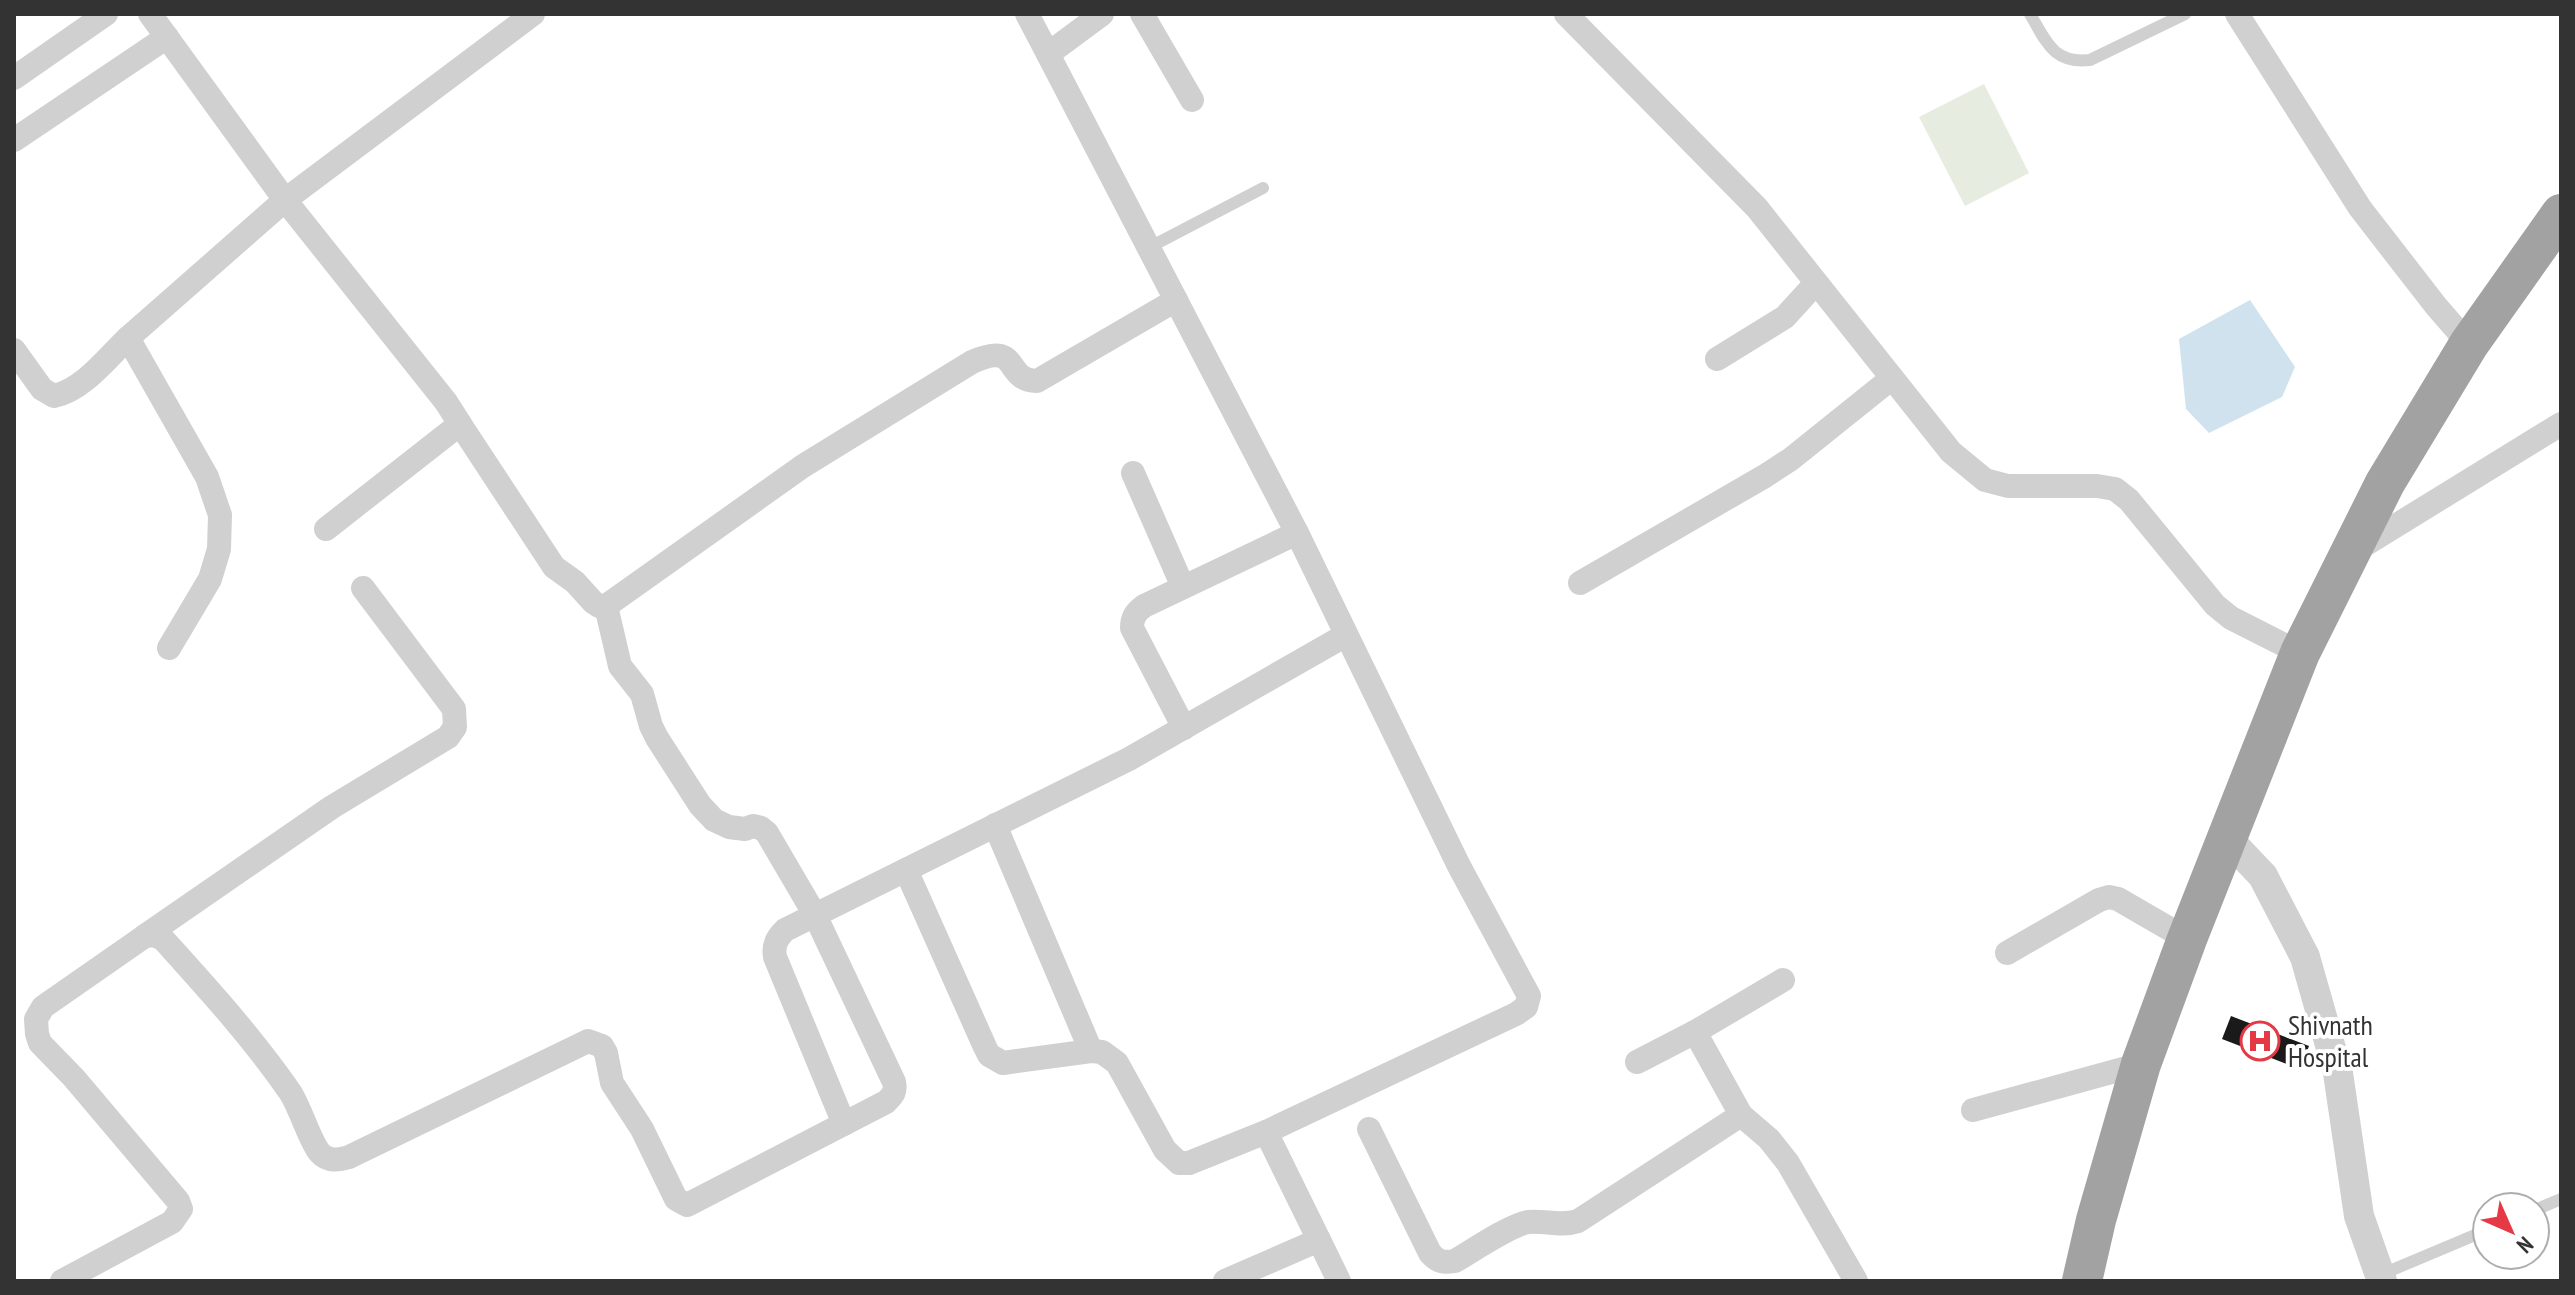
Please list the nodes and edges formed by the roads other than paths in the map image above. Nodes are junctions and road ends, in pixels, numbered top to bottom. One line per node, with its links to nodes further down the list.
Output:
1 (106, 14): 13 (street)
2 (150, 14): 11 (street)
3 (533, 14): 17 (street)
4 (1027, 14): 12 (street)
5 (1102, 14): 12 (street)
6 (1142, 14): 14 (street)
7 (1566, 14): 20 (street)
8 (2030, 14): 9 (lane)
9 (2185, 14)
10 (2237, 14): 23 (street)
11 (167, 37): 15 (street); 17 (street)
12 (1048, 54): 19 (street)
13 (14, 78)
14 (1192, 100)
15 (14, 140)
16 (1263, 188): 19 (lane)
17 (285, 200): 22 (street); 27 (street)
18 (2561, 214): 23 (highway)
19 (1148, 248): 21 (street)
20 (1816, 283): 25 (street); 26 (street)
21 (1176, 300): 31 (street); 36 (street)
22 (128, 338): 24 (street); 38 (street)
23 (2469, 344): 32 (highway)
24 (14, 350)
25 (1717, 359)
26 (1892, 378): 33 (street); 39 (street)
27 (460, 424): 30 (street); 36 (street)
28 (2558, 432): 32 (street)
29 (1133, 473): 34 (street)
30 (326, 529)
31 (1297, 533): 34 (street); 37 (street)
32 (2348, 555): 39 (highway)
33 (1580, 583)
34 (1183, 587): 40 (street)
35 (363, 588): 45 (street)
36 (606, 606): 44 (street)
37 (1346, 635): 40 (street); 57 (street)
38 (169, 648)
39 (2300, 653): 42 (highway)
40 (1184, 728): 41 (street)
41 (995, 825): 43 (street); 50 (street)
42 (2227, 838): 46 (highway); 60 (street)
43 (906, 870): 44 (street); 50 (street)
44 (815, 915): 55 (street); 55 (street)
45 (145, 936): 55 (street); 61 (street)
46 (2187, 939): 47 (street); 52 (highway)
47 (2007, 953)
48 (1783, 980): 49 (street)
49 (1695, 1032): 51 (street); 54 (street)
50 (1091, 1051): 57 (street)
51 (1637, 1062)
52 (2141, 1064): 53 (street); 65 (highway)
53 (1973, 1110)
54 (1741, 1115): 56 (street); 64 (street)
55 (844, 1124)
56 (1369, 1129)
57 (1266, 1132): 59 (street)
58 (2471, 1237): 60 (lane)
59 (1319, 1240): 62 (street); 63 (street)
60 (2381, 1278)
61 (62, 1281)
62 (1225, 1281)
63 (1339, 1281)
64 (1856, 1281)
65 (2082, 1281)

